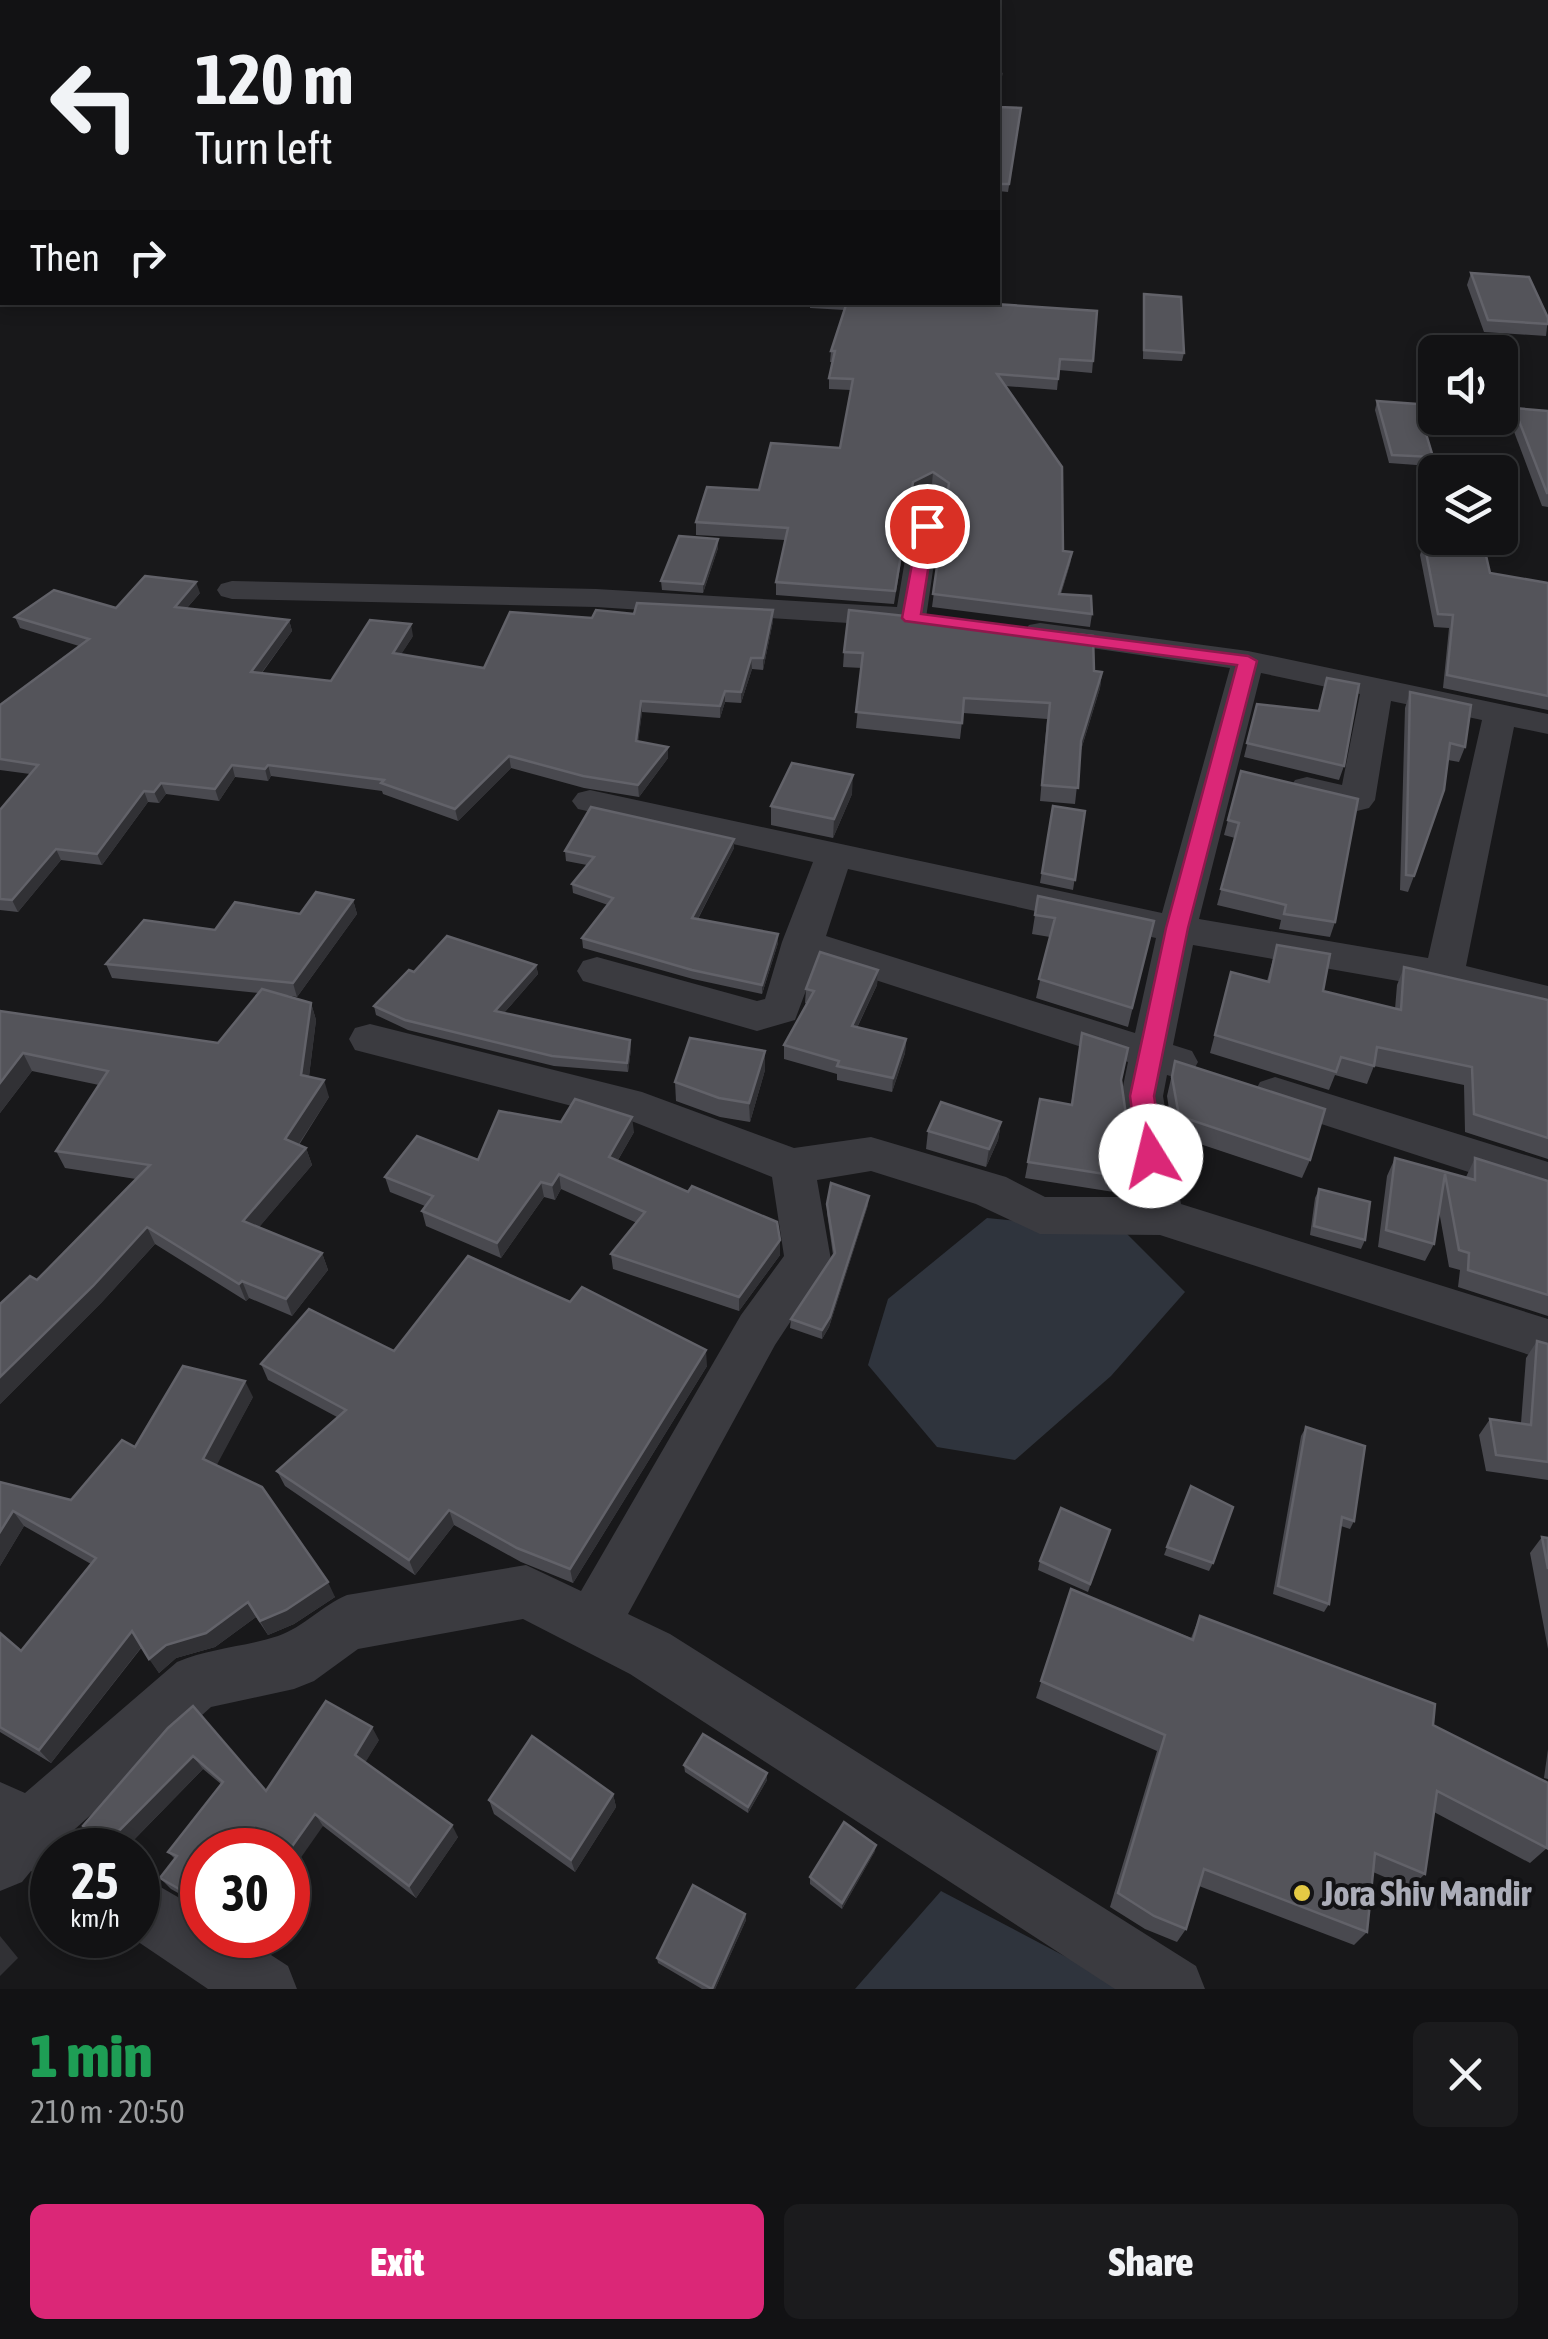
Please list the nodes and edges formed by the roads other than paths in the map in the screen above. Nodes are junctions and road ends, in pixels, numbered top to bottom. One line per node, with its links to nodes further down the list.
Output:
1 (930, 495): 2 (street)
2 (232, 590)
3 (1019, 630): 4 (street)
4 (1248, 661): 5 (street); 8 (street)
5 (1377, 688): 6 (street); 8 (street)
6 (1500, 714): 7 (street); 14 (street)
7 (1548, 724)
8 (1254, 775): 11 (street)
9 (590, 801): 10 (street)
10 (834, 856): 11 (street); 12 (street)
11 (1177, 928): 14 (street); 19 (street)
12 (801, 942): 13 (street); 18 (street)
13 (597, 971)
14 (1444, 974): 15 (street)
15 (1548, 1001)
16 (370, 1039): 17 (street)
17 (792, 1166): 19 (street); 21 (street)
18 (1548, 1180)
19 (1160, 1216): 20 (street)
20 (1548, 1340)
21 (592, 1625): 22 (street); 25 (street)
22 (20, 1839)
23 (160, 1920): 24 (street)
24 (265, 1989)
25 (1173, 1989)

